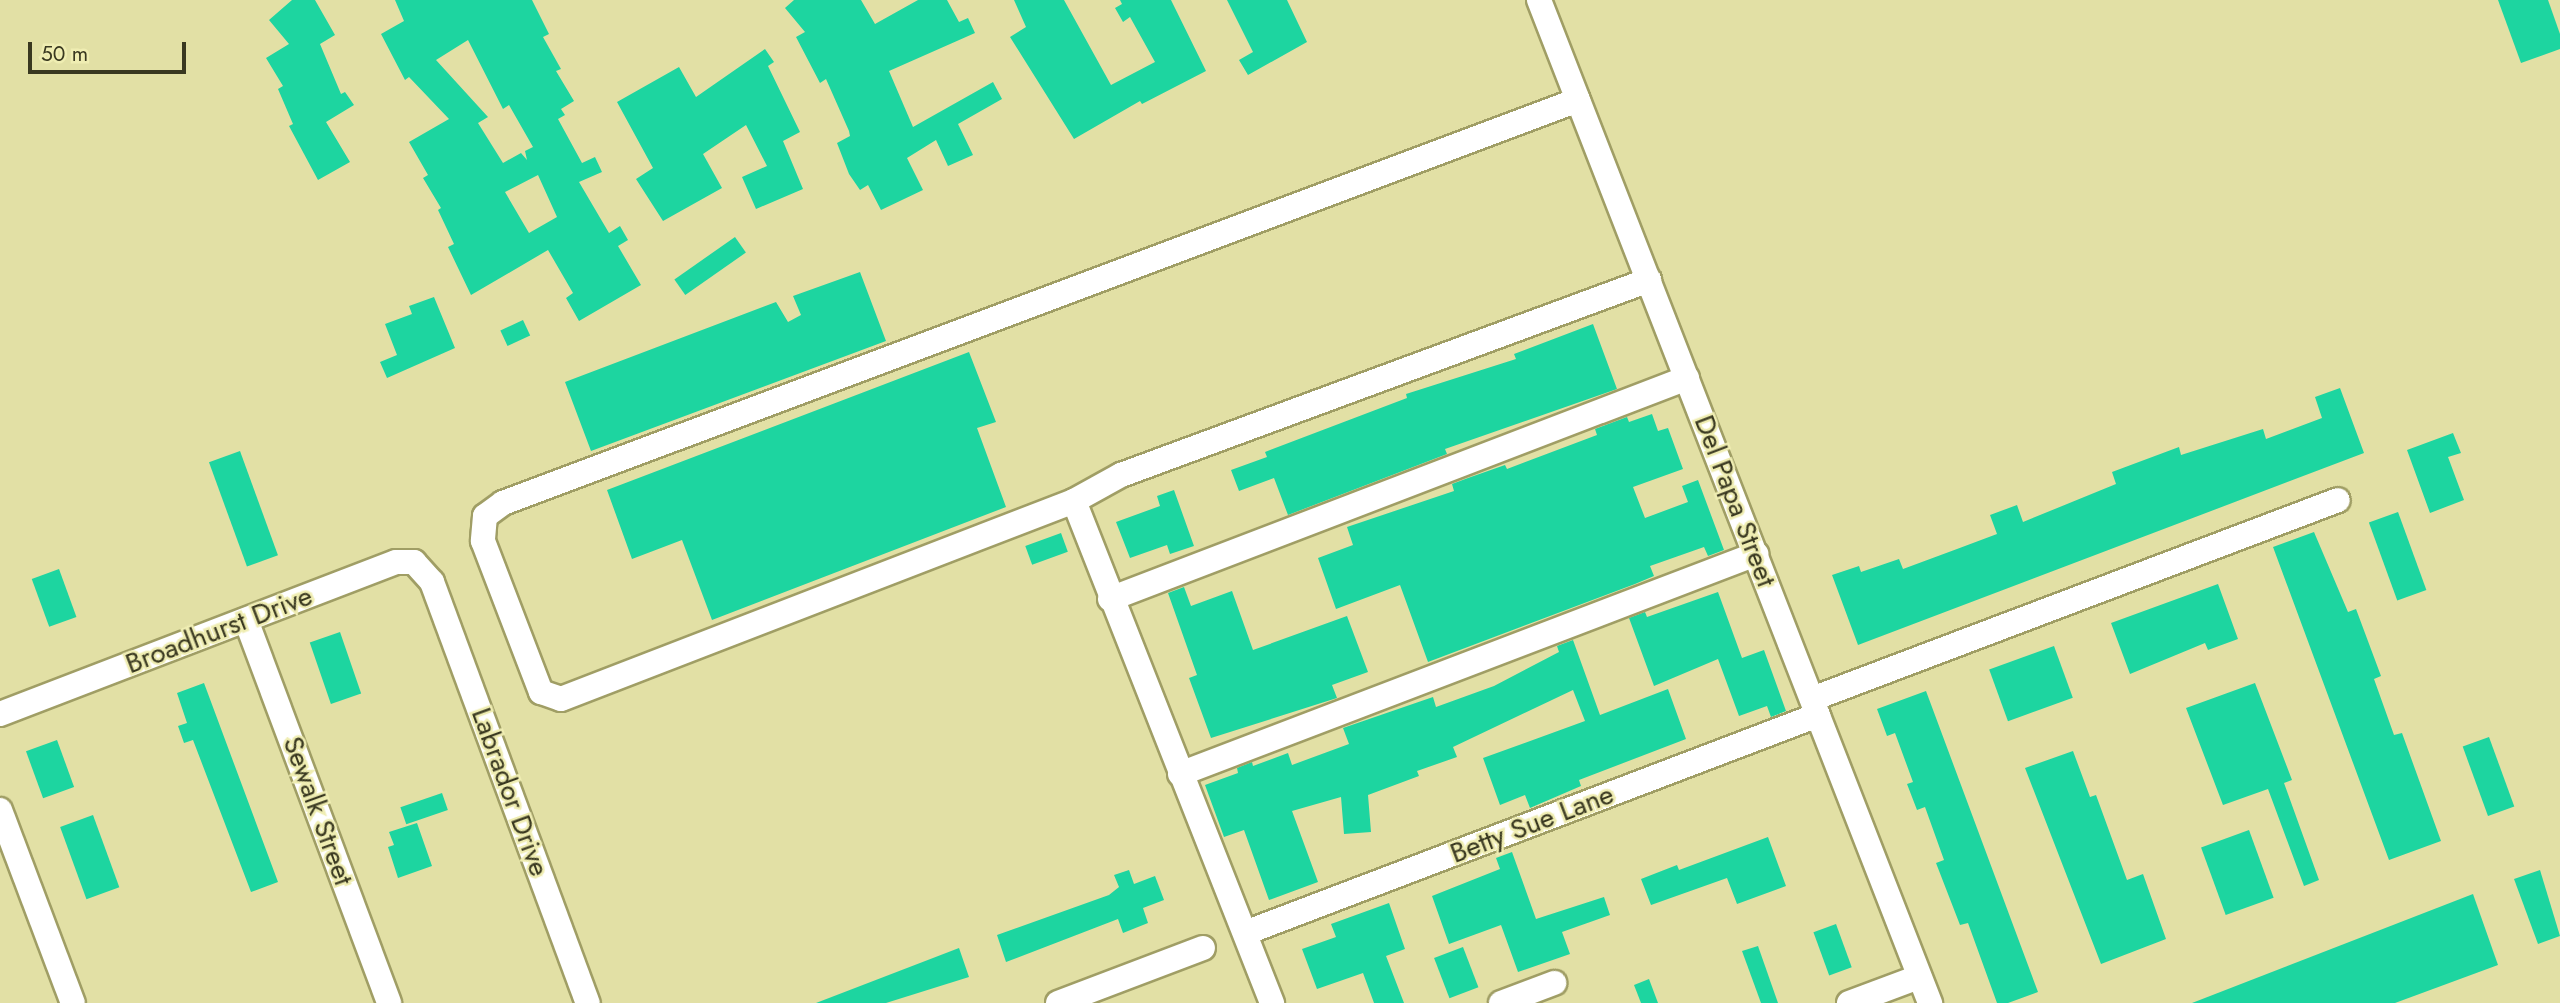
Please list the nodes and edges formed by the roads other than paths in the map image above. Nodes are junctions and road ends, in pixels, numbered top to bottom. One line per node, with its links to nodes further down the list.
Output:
1 (1539, 0): 2 (street, Del Papa Street)
2 (1578, 100): 3 (street, Del Papa Street); 6 (street)
3 (1649, 280): 4 (street, Del Papa Street); 6 (street)
4 (1687, 378): 7 (street, Del Papa Street); 9 (street)
5 (2338, 499): 11 (street, Betty Sue Lane)
6 (1074, 501): 9 (street)
7 (1756, 554): 11 (street, Del Papa Street); 13 (street)
8 (432, 582): 10 (street, Broadhurst Drive); 21 (street, Labrador Drive)
9 (1110, 599): 13 (street)
10 (246, 620): 12 (street, Broadhurst Drive); 20 (street, Sewalk Street)
11 (1815, 707): 15 (street, Betty Sue Lane); 17 (street, Del Papa Street)
12 (0, 714)
13 (1180, 774): 15 (street)
14 (0, 810): 19 (street)
15 (1245, 933): 23 (street)
16 (1203, 948): 22 (street)
17 (1919, 976): 25 (street); 26 (street, Del Papa Street)
18 (1554, 983): 24 (street)
19 (73, 1003)
20 (389, 1003)
21 (588, 1003)
22 (1058, 1003)
23 (1272, 1003)
24 (1501, 1003)
25 (1849, 1003)
26 (1930, 1003)

